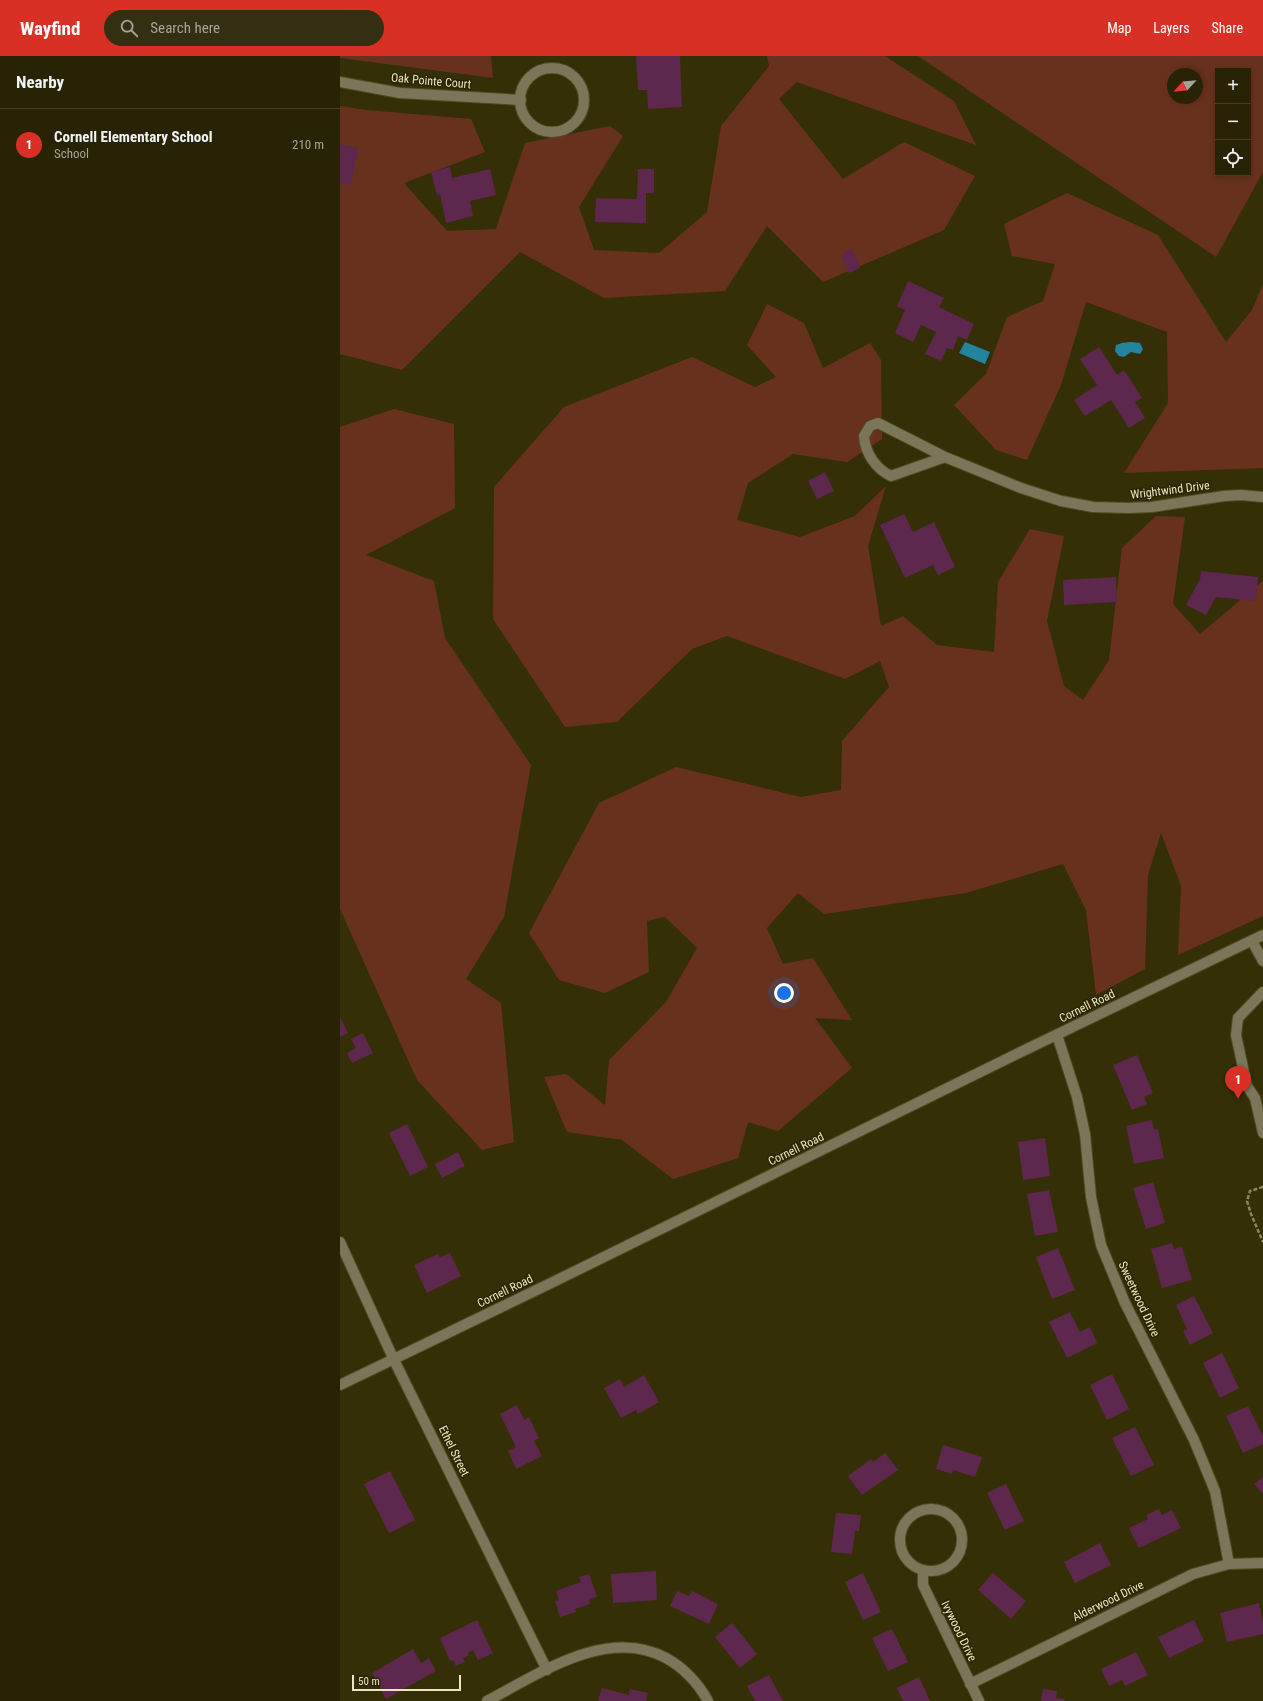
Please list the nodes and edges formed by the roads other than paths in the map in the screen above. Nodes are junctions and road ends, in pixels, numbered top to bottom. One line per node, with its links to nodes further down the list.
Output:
1 (340, 82): 2 (street, Oak Pointe Court)
2 (521, 100): 2 (street)
3 (945, 457): 3 (street, Wrightwind Drive); 4 (street, Wrightwind Drive)
4 (1263, 497)
5 (1263, 935): 6 (street, Cornell Road)
6 (1252, 940): 7 (street); 9 (street, Cornell Road)
7 (1263, 961)
8 (1263, 992): 10 (street)
9 (1057, 1035): 12 (street, Cornell Road); 15 (street, Sweetwood Drive)
10 (1263, 1134)
11 (340, 1242): 12 (street, Ethel Street)
12 (394, 1360): 13 (street, Cornell Road); 17 (street, Ethel Street)
13 (340, 1385)
14 (1263, 1562): 15 (street, Alderwood Drive)
15 (1229, 1564): 18 (street, Alderwood Drive)
16 (923, 1570): 16 (street); 18 (street, Ivywood Drive)
17 (547, 1670): 19 (street); 20 (street)
18 (970, 1684): 21 (street, Ivywood Drive)
19 (487, 1701)
20 (708, 1701)
21 (979, 1701)

